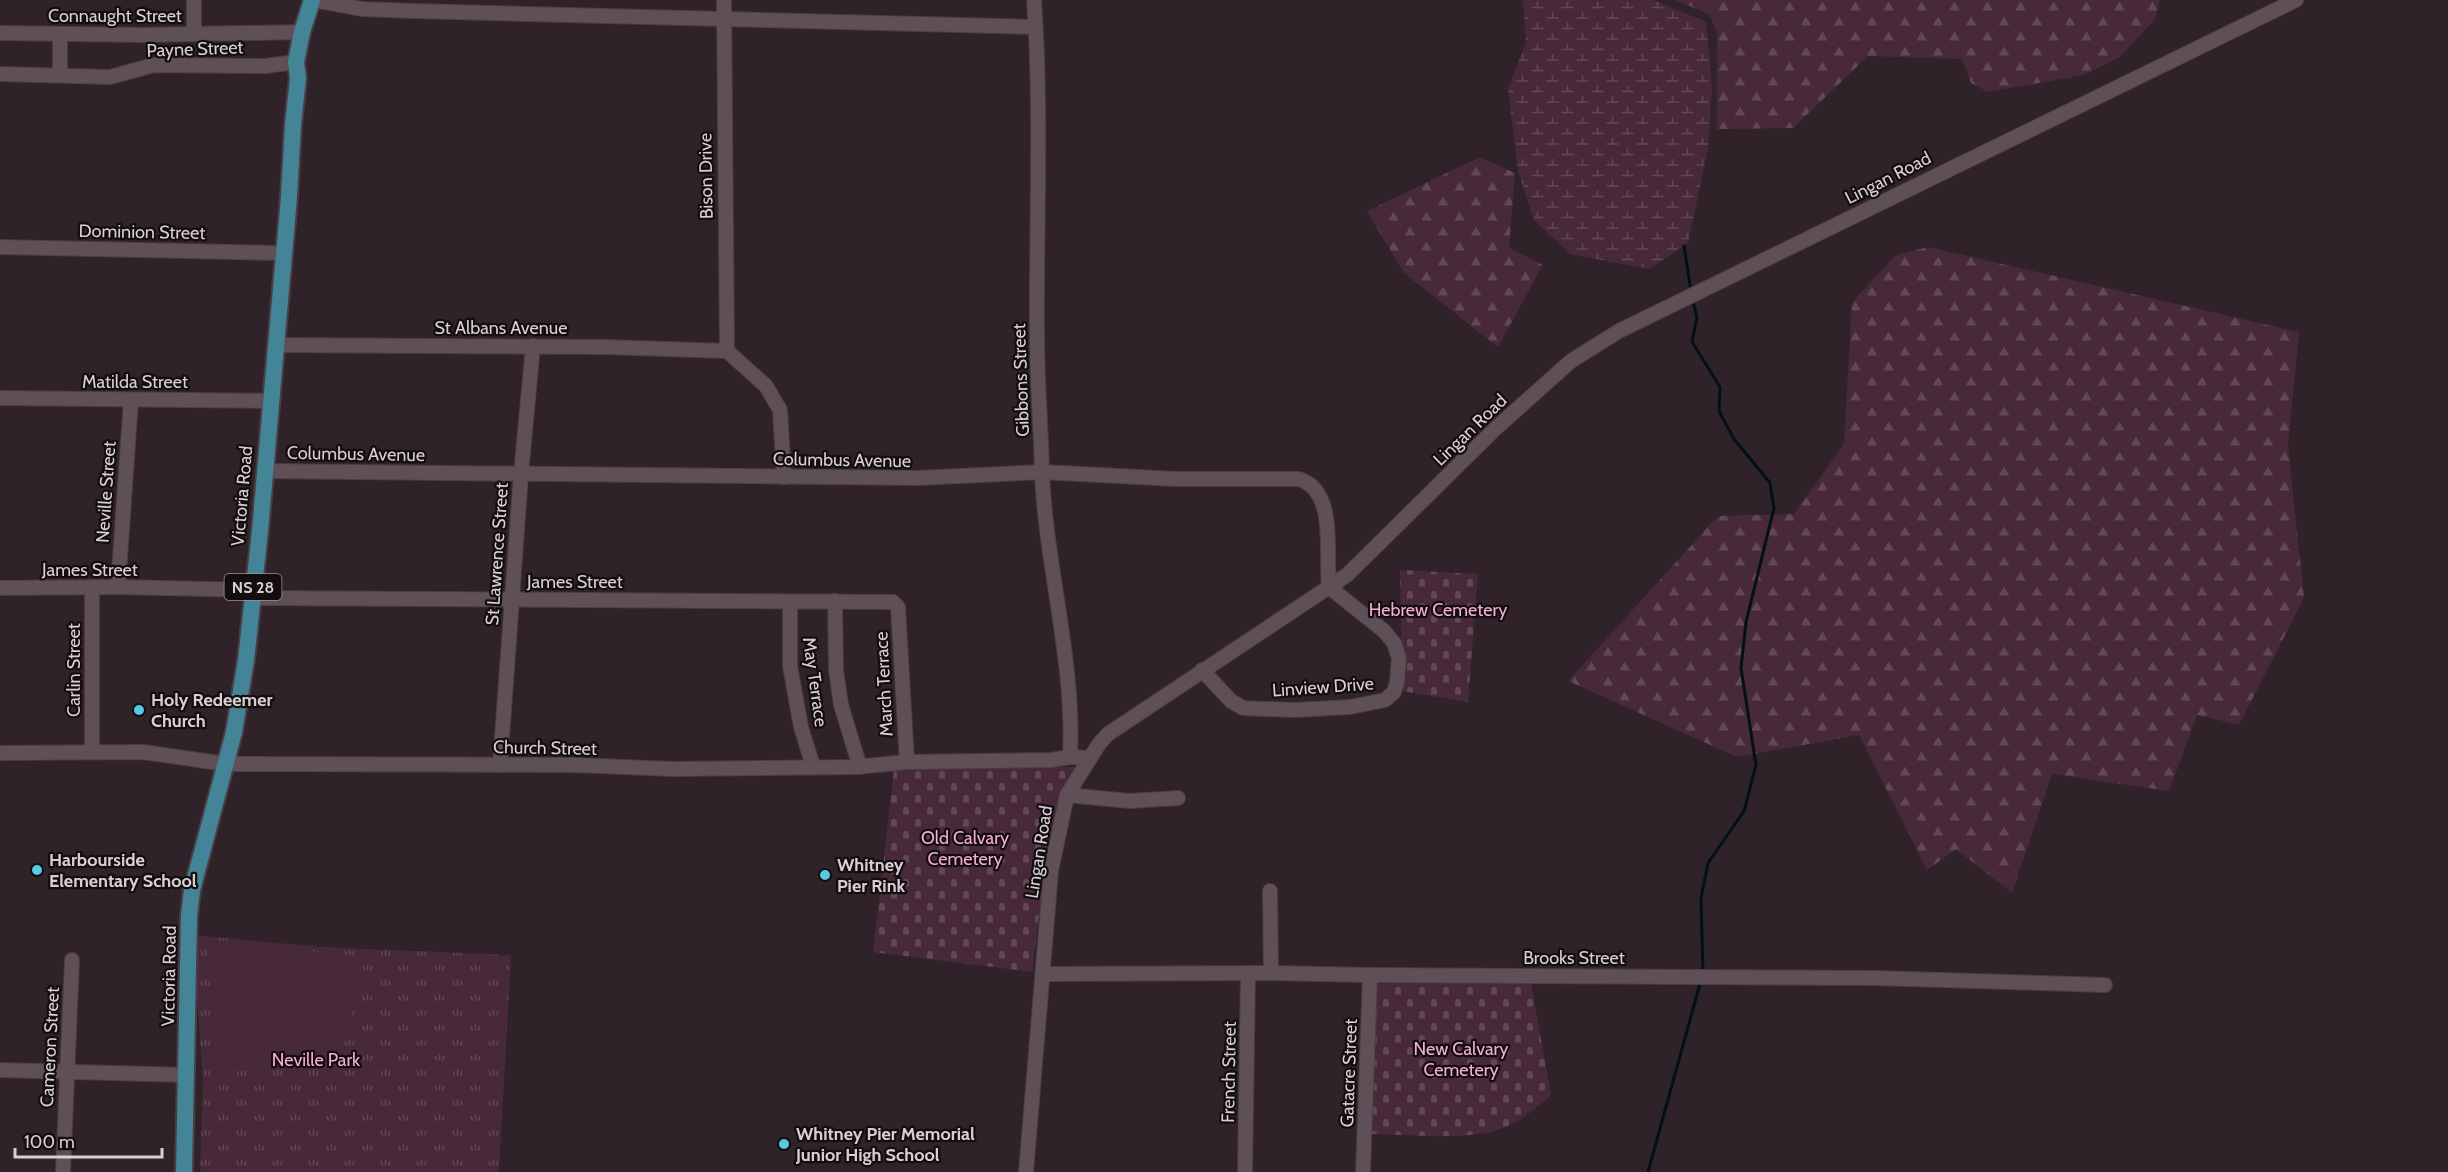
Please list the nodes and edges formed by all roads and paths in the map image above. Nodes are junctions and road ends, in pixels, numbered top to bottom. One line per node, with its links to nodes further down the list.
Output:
1 (194, 0): 11 (street)
2 (313, 0): 6 (street); 8 (main road, Victoria Road / NS 28)
3 (724, 0): 6 (street, Bison Drive)
4 (1034, 0): 7 (street, Gibbons Street)
5 (2296, 0): 29 (street, Lingan Road)
6 (723, 18): 7 (street); 19 (street, Bison Drive)
7 (1035, 27): 24 (street, Gibbons Street)
8 (302, 32): 11 (street, Connaught Street); 12 (main road, Victoria Road / NS 28)
9 (0, 33): 10 (street, Connaught Street)
10 (60, 34): 11 (street, Connaught Street); 14 (street)
11 (194, 34)
12 (296, 62): 14 (street, Payne Street); 16 (main road, Victoria Road / NS 28)
13 (0, 74): 14 (street, Payne Street)
14 (60, 75)
15 (0, 247): 16 (street, Dominion Street)
16 (282, 253): 17 (main road, Victoria Road / NS 28)
17 (275, 345): 18 (street, St Albans Avenue); 22 (main road, Victoria Road / NS 28)
18 (533, 346): 19 (street, St Albans Avenue); 25 (street, St Lawrence Street)
19 (727, 351): 26 (street)
20 (0, 398): 21 (street, Matilda Street)
21 (131, 400): 22 (street, Matilda Street); 28 (street, Neville Street)
22 (270, 401): 23 (main road, Victoria Road / NS 28)
23 (264, 471): 25 (street, Columbus Avenue); 31 (main road, Victoria Road / NS 28)
24 (1042, 472): 26 (street, Columbus Avenue); 29 (street, Columbus Avenue); 39 (street, Gibbons Street)
25 (521, 474): 26 (street, Columbus Avenue); 32 (street, St Lawrence Street)
26 (784, 477)
27 (92, 587): 28 (street, James Street); 30 (street, James Street); 37 (street, Carlin Street)
28 (118, 587): 31 (street, James Street)
29 (1329, 587): 36 (street, Lingan Road); 36 (street, Linview Drive)
30 (0, 588)
31 (253, 594): 32 (street, James Street); 42 (main road, Victoria Road / NS 28)
32 (512, 600): 34 (street, James Street); 43 (street, St Lawrence Street)
33 (835, 601): 34 (street, James Street); 35 (street, James Street); 45 (street)
34 (790, 602): 44 (street, May Terrace)
35 (896, 604): 41 (street, March Terrace)
36 (1202, 670): 40 (street, Lingan Road)
37 (92, 752): 38 (street, Church Street); 42 (street, Church Street)
38 (0, 753)
39 (1070, 757): 40 (street, Church Street); 41 (street, Church Street)
40 (1090, 759): 46 (street, Lingan Road)
41 (907, 762): 45 (street, Church Street)
42 (226, 764): 43 (street, Church Street); 57 (main road, Victoria Road / NS 28)
43 (500, 765): 44 (street, Church Street)
44 (813, 766): 45 (street, Church Street)
45 (860, 767)
46 (1067, 795): 47 (street); 52 (street, Lingan Road)
47 (1178, 798)
48 (1270, 891): 51 (street)
49 (72, 960): 56 (street, Cameron Street)
50 (1248, 973): 51 (street, Brooks Street); 52 (street, Brooks Street); 61 (street, French Street)
51 (1271, 973): 53 (street, Brooks Street)
52 (1043, 974): 60 (street, Lingan Road)
53 (1370, 975): 54 (street, Brooks Street); 62 (street, Gatacre Street)
54 (2105, 985)
55 (0, 1070): 56 (street)
56 (68, 1072): 57 (street); 58 (street, Cameron Street)
57 (187, 1075): 59 (main road, Victoria Road / NS 28)
58 (63, 1172)
59 (184, 1172)
60 (1026, 1172)
61 (1245, 1172)
62 (1363, 1172)

